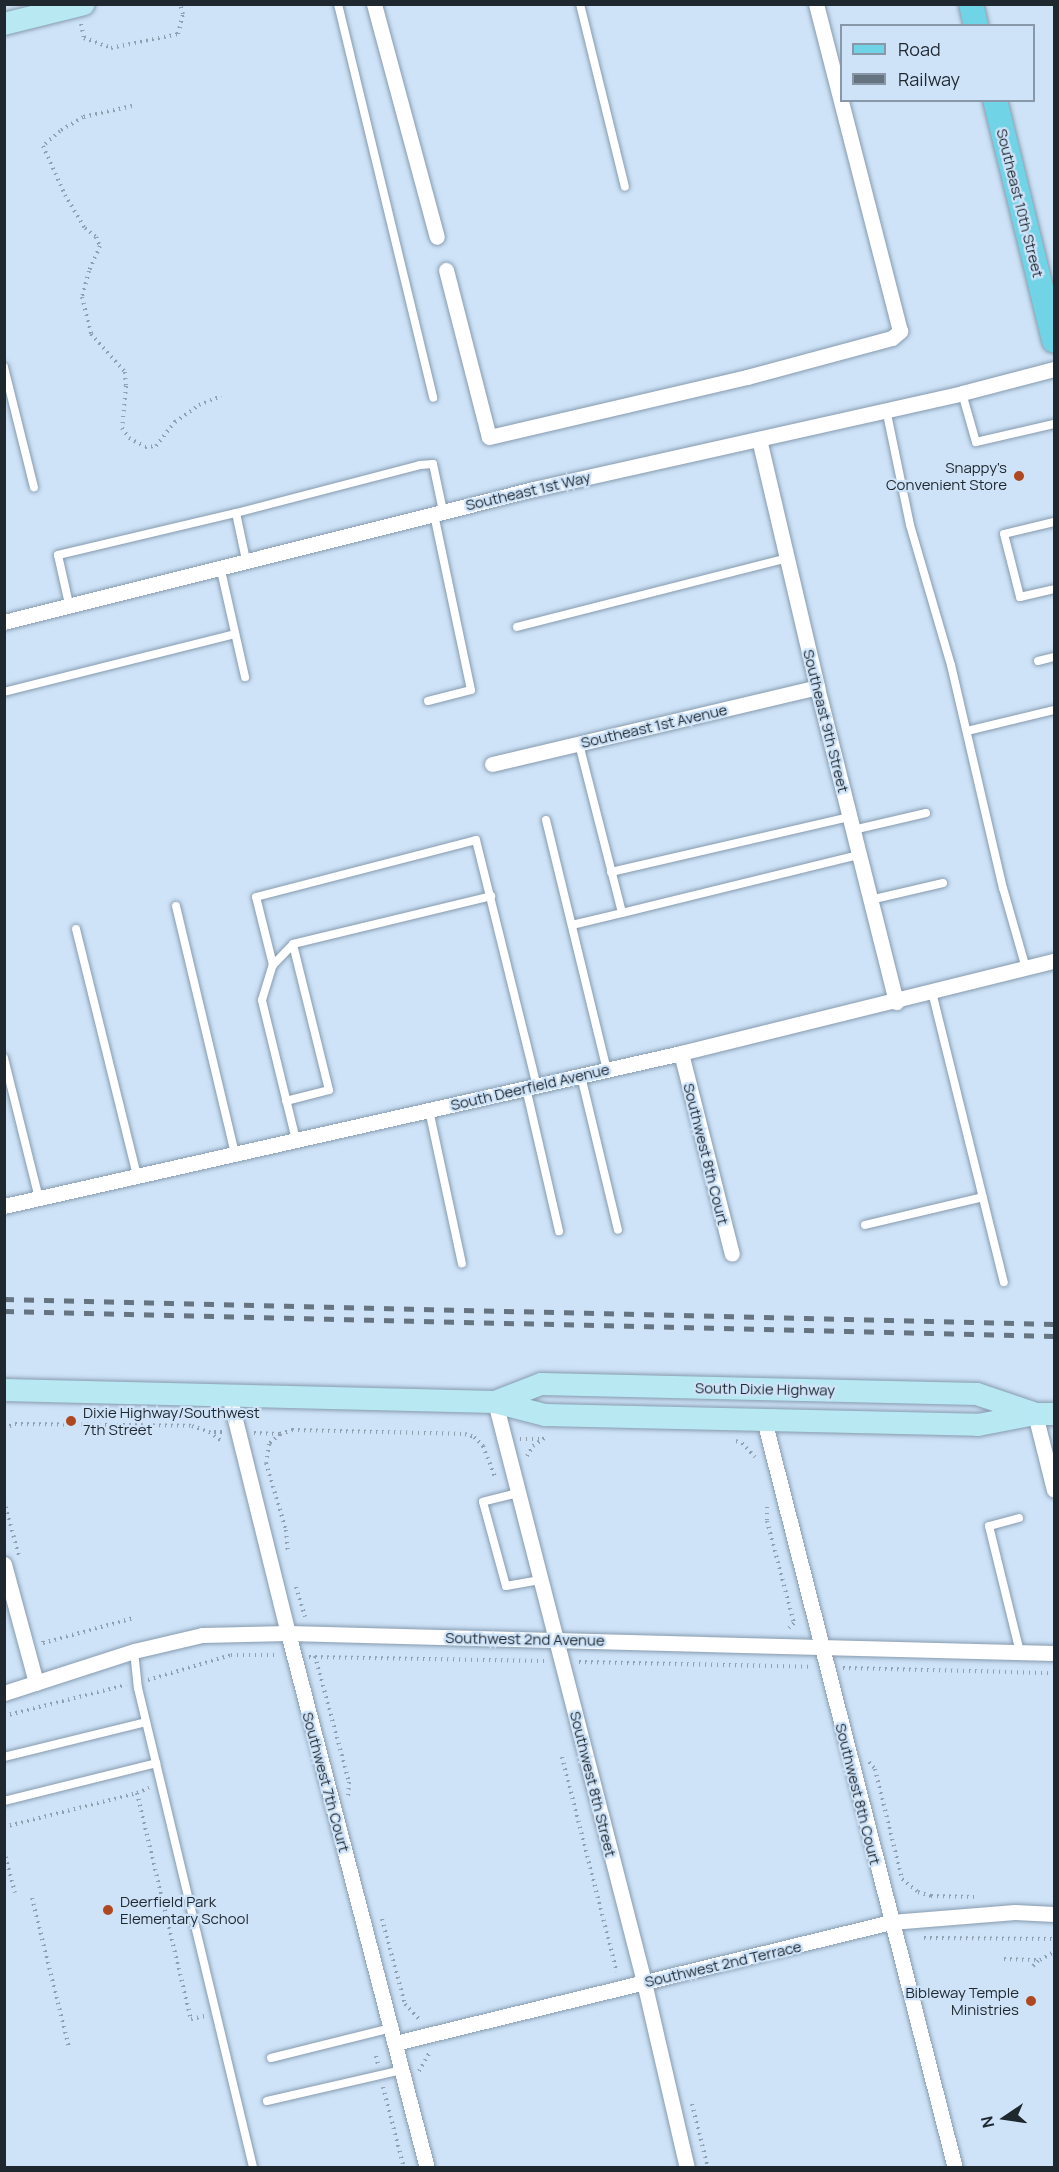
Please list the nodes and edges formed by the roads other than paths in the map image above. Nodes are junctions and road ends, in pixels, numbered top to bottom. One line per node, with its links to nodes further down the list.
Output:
1 (338, 4): 19 (lane)
2 (374, 4): 13 (street)
3 (580, 4): 12 (lane)
4 (816, 4): 9 (street)
5 (971, 4): 8 (main road)
6 (80, 5): 7 (main road)
7 (17, 18)
8 (976, 24)
9 (840, 97)
10 (841, 102): 14 (street)
11 (995, 102): 15 (main road, Southeast 10th Street)
12 (625, 187)
13 (437, 237)
14 (446, 270)
15 (1054, 341)
16 (4, 367): 23 (lane)
17 (1054, 369): 18 (street, Southeast 1st Way)
18 (962, 393): 20 (street, Southeast 1st Way); 21 (lane)
19 (433, 398)
20 (885, 408): 22 (street, Southeast 1st Way); 42 (lane)
21 (1054, 424)
22 (759, 439): 24 (street, Southeast 1st Way); 27 (street, Southeast 9th Street)
23 (34, 487)
24 (438, 512): 25 (lane); 28 (street, Southeast 1st Way); 40 (lane)
25 (236, 513): 28 (lane); 31 (lane)
26 (1054, 522): 30 (lane)
27 (787, 558): 33 (lane); 38 (street, Southeast 9th Street)
28 (246, 560): 29 (street, Southeast 1st Way)
29 (220, 566): 31 (street, Southeast 1st Way); 34 (lane)
30 (1054, 589)
31 (69, 604): 32 (street, Southeast 1st Way)
32 (4, 622)
33 (518, 627)
34 (235, 634): 37 (lane); 39 (lane)
35 (1054, 657): 36 (lane)
36 (1038, 661)
37 (245, 677)
38 (816, 687): 43 (street, Southeast 1st Avenue); 47 (street, Southeast 9th Street)
39 (4, 692)
40 (428, 701)
41 (1054, 710): 42 (lane)
42 (967, 731): 60 (lane)
43 (579, 744): 44 (street, Southeast 1st Avenue); 49 (lane)
44 (492, 764)
45 (926, 813): 47 (lane)
46 (546, 820): 55 (lane)
47 (851, 823): 48 (street, Southeast 9th Street); 49 (lane)
48 (859, 855): 52 (street, Southeast 9th Street); 54 (lane)
49 (611, 872): 54 (lane)
50 (944, 884): 52 (lane)
51 (491, 896): 57 (lane); 59 (lane); 67 (lane)
52 (870, 900): 62 (street, Southeast 9th Street)
53 (176, 906): 71 (lane)
54 (622, 913): 55 (lane)
55 (572, 925): 65 (lane)
56 (76, 929): 72 (lane)
57 (293, 944): 59 (lane); 68 (lane)
58 (1054, 961): 60 (street, South Deerfield Avenue)
59 (273, 965): 68 (lane)
60 (1026, 968): 61 (street, South Deerfield Avenue)
61 (932, 992): 62 (street, South Deerfield Avenue); 73 (lane)
62 (896, 1002): 63 (street, South Deerfield Avenue)
63 (681, 1053): 65 (street, South Deerfield Avenue); 79 (street, Southwest 8th Court)
64 (4, 1058): 74 (lane)
65 (607, 1070): 66 (street, South Deerfield Avenue)
66 (581, 1076): 67 (street, South Deerfield Avenue); 77 (lane)
67 (531, 1087): 69 (street, South Deerfield Avenue); 78 (lane)
68 (286, 1101): 70 (lane)
69 (429, 1110): 70 (street, South Deerfield Avenue); 80 (lane)
70 (296, 1140): 71 (street, South Deerfield Avenue)
71 (235, 1154): 72 (street, South Deerfield Avenue)
72 (137, 1176): 74 (street, South Deerfield Avenue)
73 (983, 1197): 76 (lane); 81 (lane)
74 (39, 1198): 75 (street, South Deerfield Avenue)
75 (4, 1206)
76 (865, 1225)
77 (618, 1230)
78 (560, 1231)
79 (732, 1254)
80 (462, 1264)
81 (1004, 1282)
82 (4, 1390): 83 (main road, South Dixie Highway)
83 (229, 1395): 84 (main road, South Dixie Highway); 92 (street, Southwest 7th Court)
84 (495, 1401): 85 (main road, South Dixie Highway); 86 (main road, South Dixie Highway); 88 (street, Southwest 8th Street)
85 (1045, 1414): 86 (main road, South Dixie Highway); 87 (street)
86 (764, 1420): 94 (street, Southwest 8th Court)
87 (1054, 1490)
88 (518, 1492): 91 (street, Southwest 8th Street); 91 (lane)
89 (1019, 1518): 96 (lane)
90 (4, 1564): 98 (street)
91 (541, 1580): 93 (street, Southwest 8th Street)
92 (288, 1633): 93 (street, Southwest 2nd Avenue); 95 (street, Southwest 2nd Avenue); 107 (street, Southwest 7th Court)
93 (556, 1640): 94 (street, Southwest 2nd Avenue); 106 (street, Southwest 8th Street)
94 (820, 1647): 96 (street, Southwest 2nd Avenue); 105 (street, Southwest 8th Court)
95 (134, 1651): 98 (street, Southwest 2nd Avenue); 100 (lane)
96 (1020, 1652): 97 (street, Southwest 2nd Avenue)
97 (1054, 1653)
98 (36, 1683): 99 (street, Southwest 2nd Avenue)
99 (4, 1694)
100 (146, 1722): 101 (lane); 102 (lane)
101 (4, 1756)
102 (156, 1763): 103 (lane); 111 (lane)
103 (4, 1801)
104 (1054, 1914): 105 (street, Southwest 2nd Terrace)
105 (891, 1922): 106 (street, Southwest 2nd Terrace); 114 (street, Southwest 8th Court)
106 (644, 1982): 107 (street, Southwest 2nd Terrace); 113 (street, Southwest 8th Street)
107 (393, 2035): 108 (lane); 109 (street, Southwest 7th Court)
108 (271, 2058)
109 (402, 2070): 110 (lane); 112 (street, Southwest 7th Court)
110 (267, 2101)
111 (253, 2168)
112 (427, 2168)
113 (687, 2168)
114 (955, 2168)

